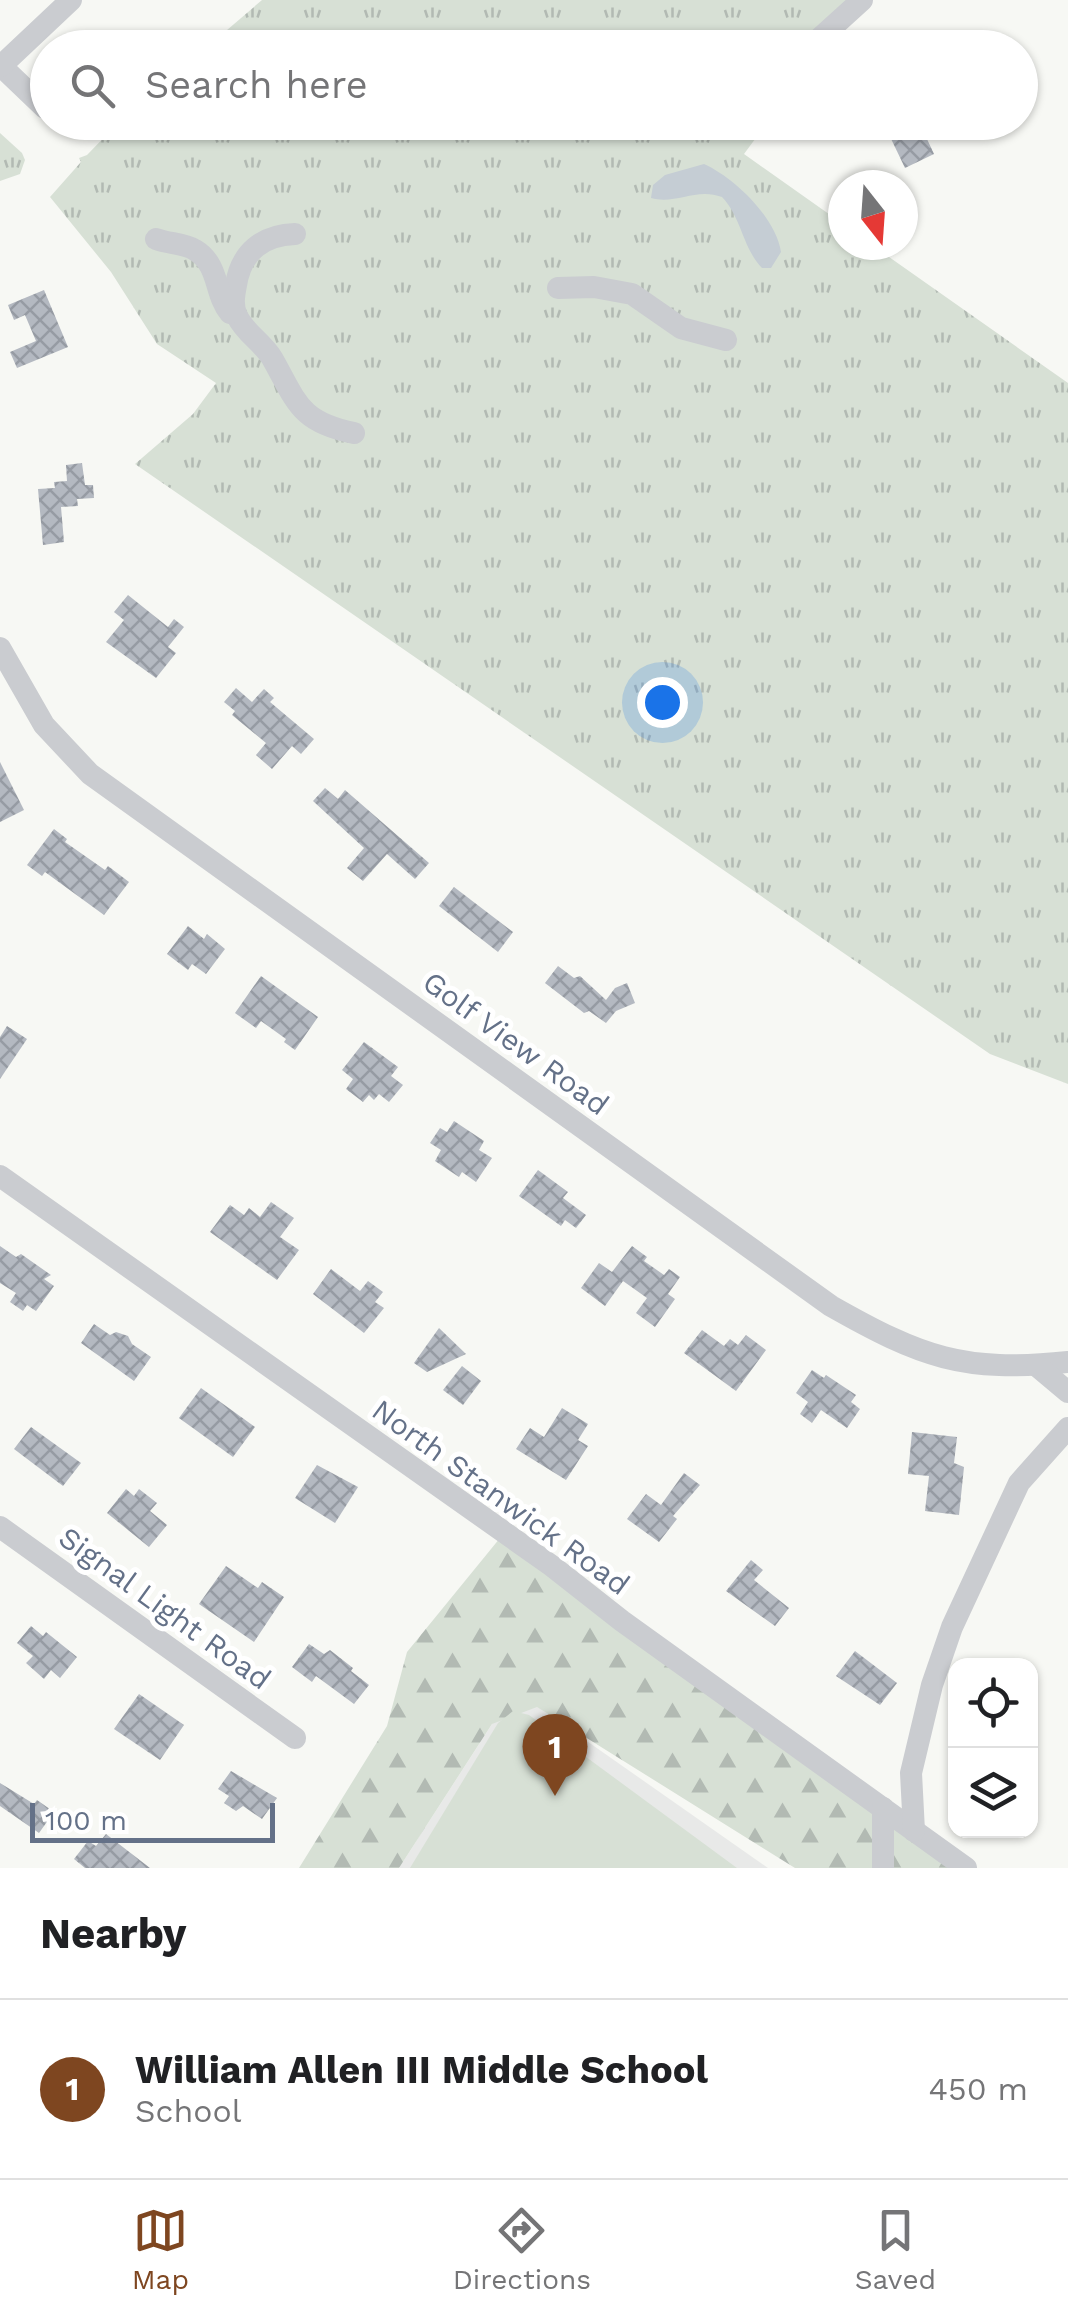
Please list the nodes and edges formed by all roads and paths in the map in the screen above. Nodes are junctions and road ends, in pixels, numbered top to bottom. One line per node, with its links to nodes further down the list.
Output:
1 (71, 0): 3 (street)
2 (862, 0): 4 (street)
3 (39, 30)
4 (829, 30)
5 (30, 38): 6 (street)
6 (1, 65): 7 (street)
7 (30, 93)
8 (295, 234): 11 (street)
9 (156, 240): 11 (street)
10 (558, 288): 12 (street)
11 (238, 317): 13 (street)
12 (726, 340)
13 (354, 433)
14 (0, 648): 17 (street, Golf View Road)
15 (0, 1176): 22 (street, North Stanwick Road)
16 (1068, 1362): 17 (street, Golf View Road)
17 (1037, 1366): 18 (street)
18 (1068, 1392)
19 (1068, 1428): 23 (street)
20 (0, 1527): 21 (street, Signal Light Road)
21 (295, 1738)
22 (883, 1808): 23 (street, North Stanwick Road); 24 (street)
23 (922, 1836): 25 (street); 26 (street, North Stanwick Road)
24 (883, 1868)
25 (927, 1868)
26 (966, 1868)

